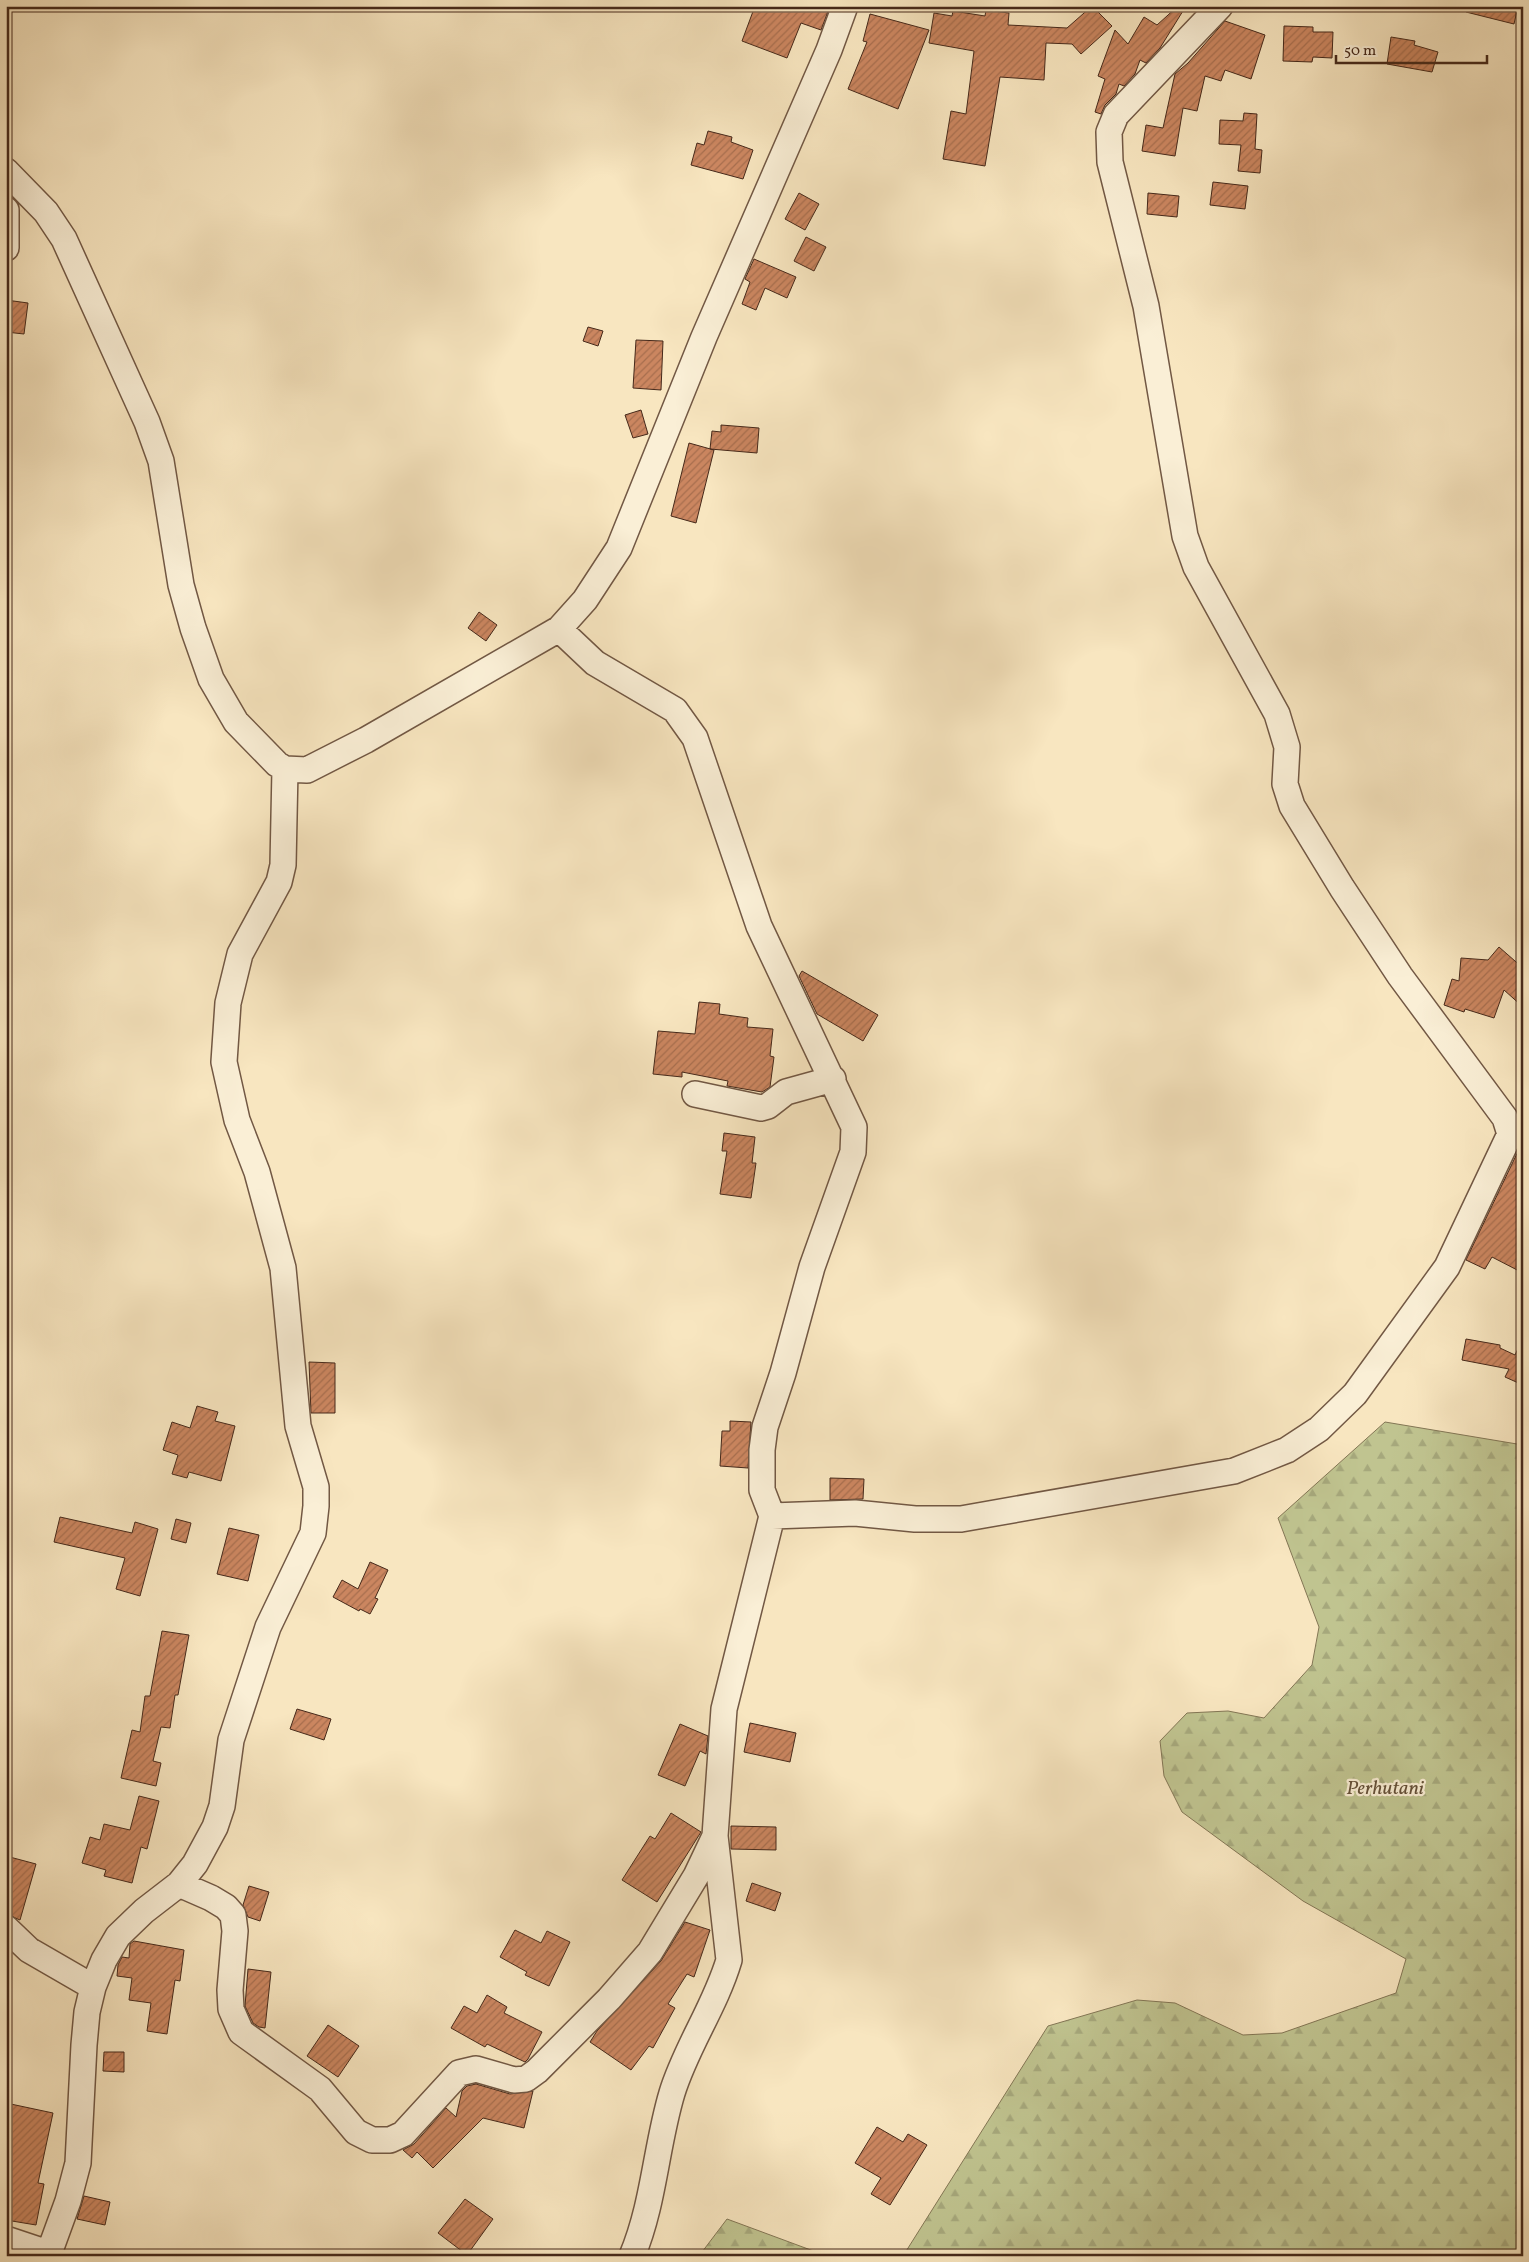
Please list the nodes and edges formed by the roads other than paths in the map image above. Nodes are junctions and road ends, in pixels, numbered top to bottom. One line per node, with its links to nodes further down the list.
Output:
1 (846, 6): 6 (street)
2 (1220, 6): 10 (street)
3 (6, 171): 7 (street)
4 (6, 210): 5 (street)
5 (6, 248)
6 (559, 629): 7 (street); 8 (street)
7 (285, 769): 13 (street)
8 (833, 1079): 9 (street); 11 (street)
9 (695, 1094)
10 (1516, 1128): 11 (street)
11 (772, 1516): 12 (street)
12 (715, 1836): 13 (street); 18 (street)
13 (178, 1884): 15 (street)
14 (6, 1928): 15 (street)
15 (93, 1987): 17 (street)
16 (6, 2239): 17 (street)
17 (48, 2254)
18 (632, 2256)

